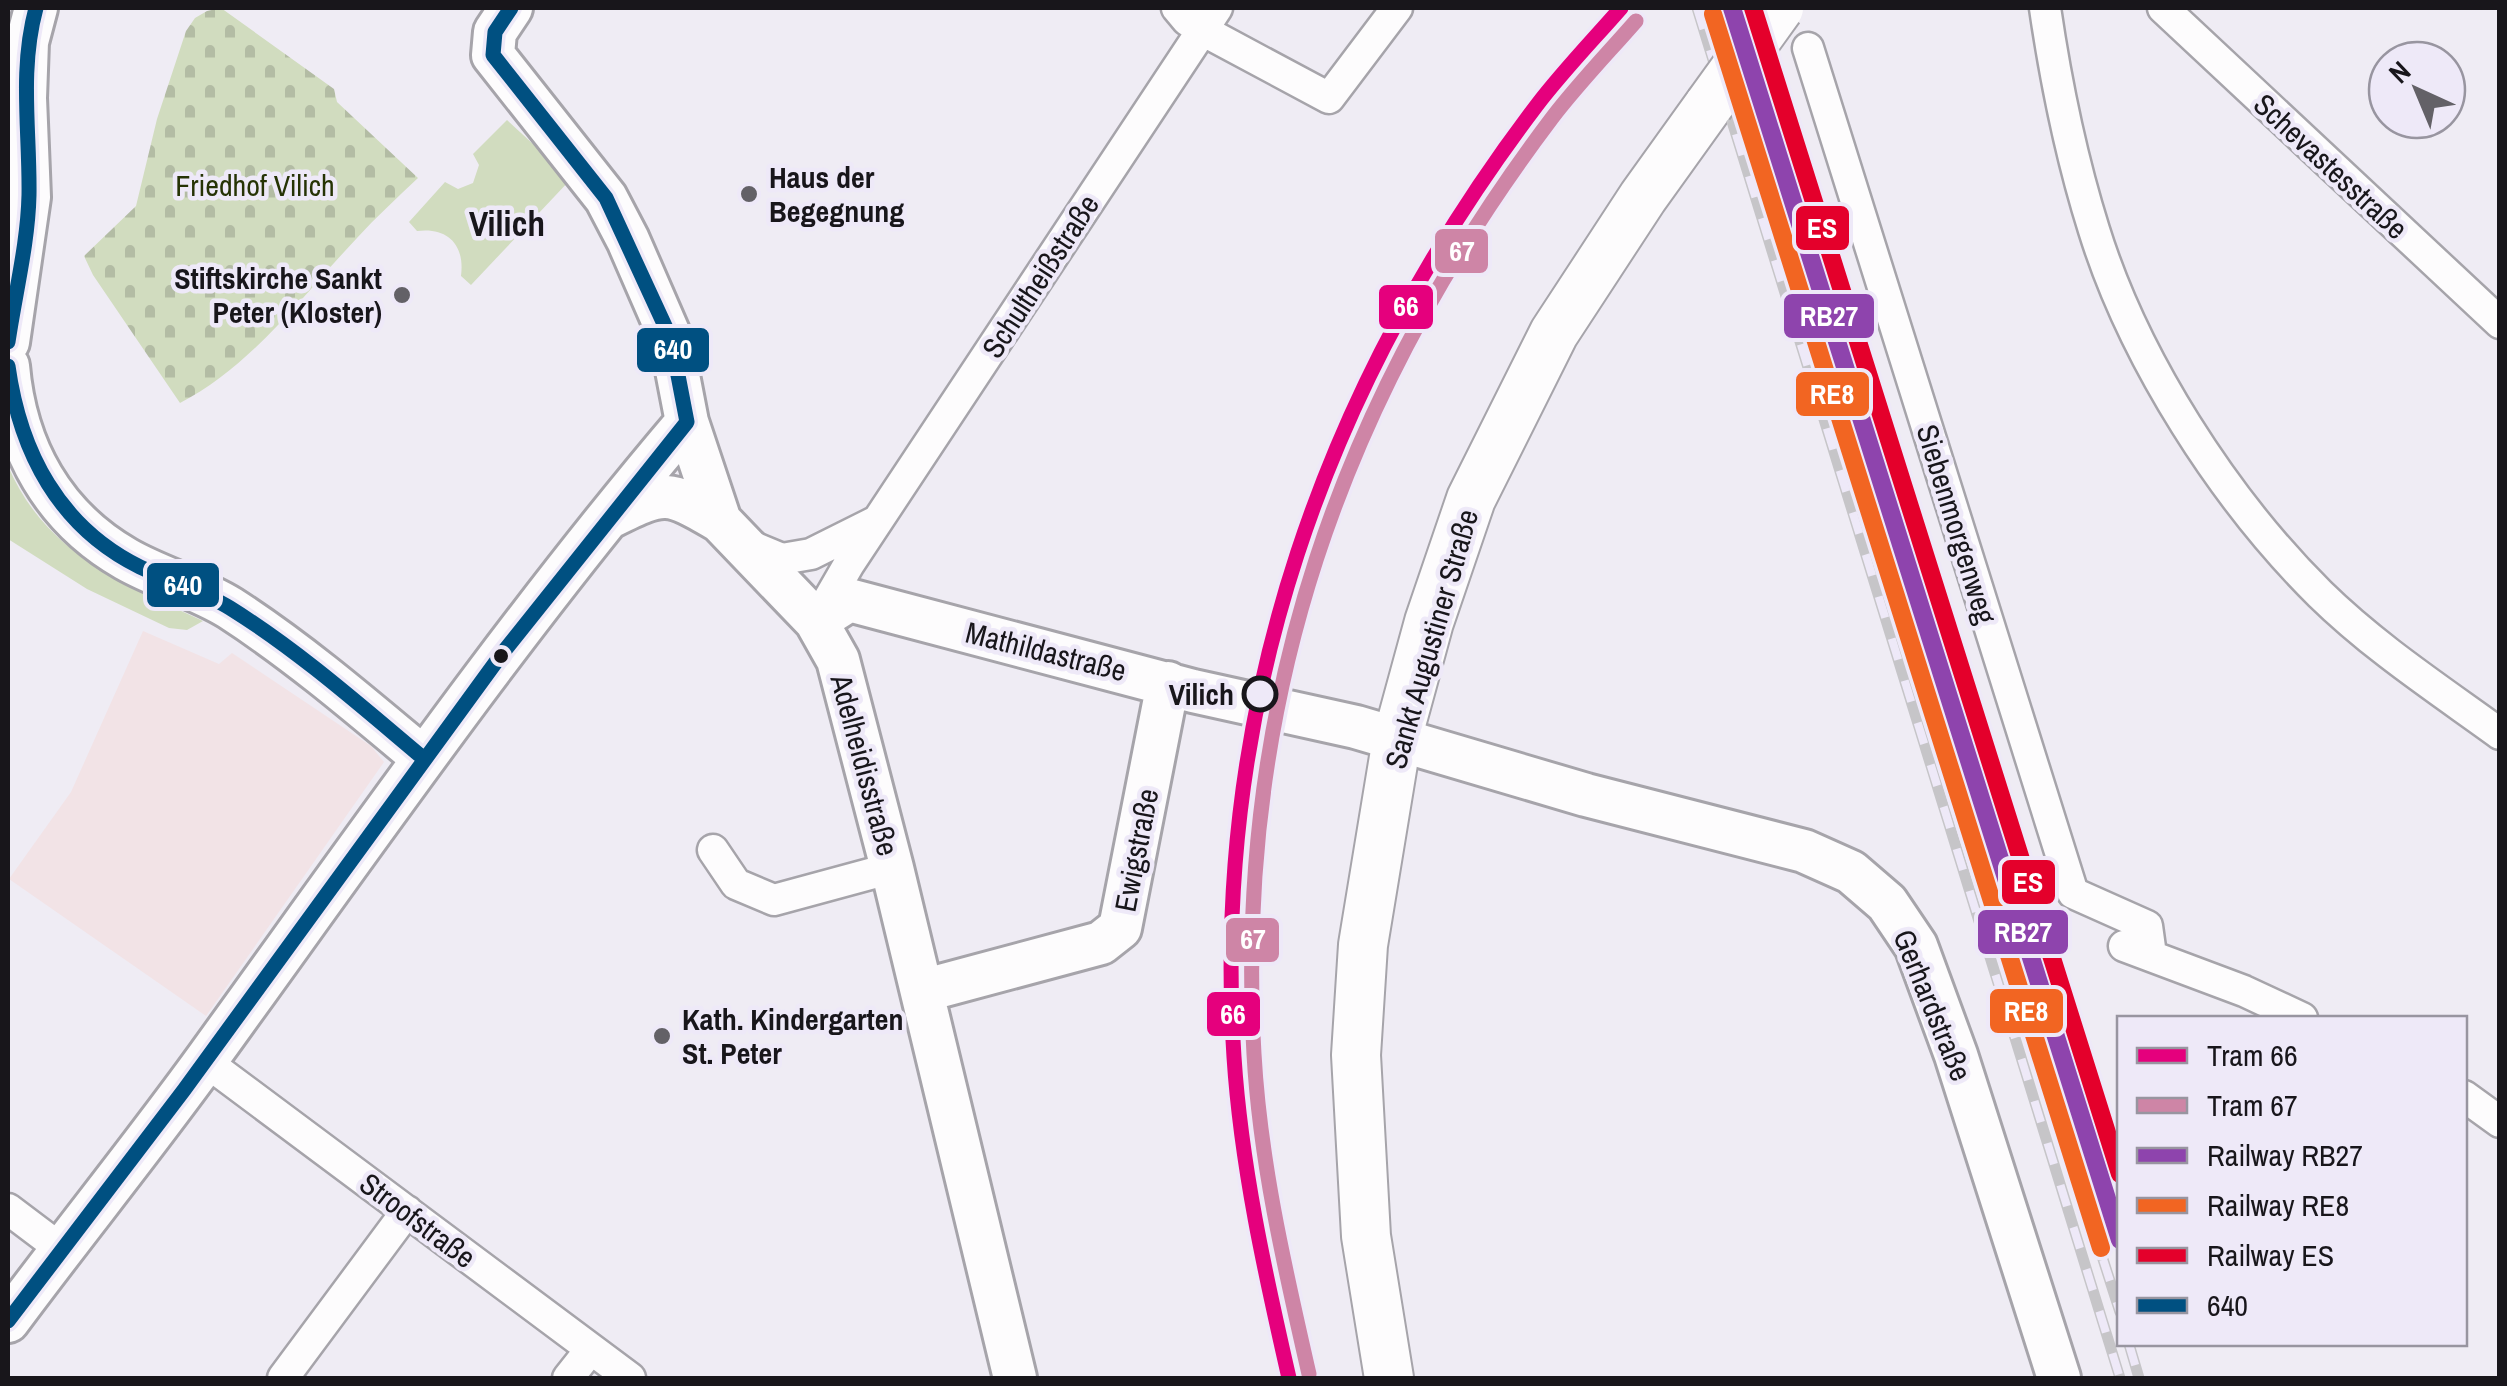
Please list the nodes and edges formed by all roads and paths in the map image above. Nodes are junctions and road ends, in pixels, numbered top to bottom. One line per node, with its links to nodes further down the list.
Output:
1 (36, 8): 11 (street)
2 (511, 8): 13 (street, Adelheidisstraße)
3 (1177, 8): 8 (street)
4 (1396, 8): 8 (street)
5 (1778, 8): 20 (main road, Sankt Augustiner Straße, bridge)
6 (2045, 8): 19 (street)
7 (2163, 8): 10 (street, Schevastesstraße)
8 (1209, 19): 15 (street, Schultheißstraße)
9 (1808, 48): 25 (street, Siebenmorgenweg)
10 (2500, 323)
11 (8, 342)
12 (8, 366): 21 (street)
13 (686, 422): 14 (street); 16 (street, Adelheidisstraße)
14 (602, 521): 16 (street); 21 (street)
15 (877, 521): 16 (street, Schultheißstraße); 17 (street, Schultheißstraße)
16 (731, 532): 17 (street, Adelheidisstraße)
17 (816, 621): 18 (street, Mathildastraße); 23 (street, Adelheidisstraße)
18 (1168, 683): 20 (street, Mathildastraße); 24 (street, Ewigstraße)
19 (2500, 734)
20 (1397, 739): 31 (main road, Sankt Augustiner Straße); 41 (street, Gerhardstraße)
21 (423, 758): 26 (street)
22 (712, 850): 23 (street)
23 (892, 868): 24 (street, Adelheidisstraße)
24 (922, 991): 38 (street, Adelheidisstraße)
25 (2298, 1016)
26 (205, 1061): 30 (street, Stroofstraße); 32 (street)
27 (2467, 1098): 28 (street)
28 (2500, 1122)
29 (8, 1209): 32 (street)
30 (407, 1211): 34 (street, Stroofstraße); 35 (street)
31 (1366, 1236): 39 (main road, Sankt Augustiner Straße); 40 (main road, Sankt Augustiner Straße)
32 (62, 1250): 33 (street)
33 (8, 1321)
34 (590, 1349): 36 (street); 37 (street, Stroofstraße)
35 (282, 1378)
36 (568, 1378)
37 (630, 1378)
38 (1015, 1378)
39 (1374, 1378)
40 (1389, 1378)
41 (2059, 1378)

